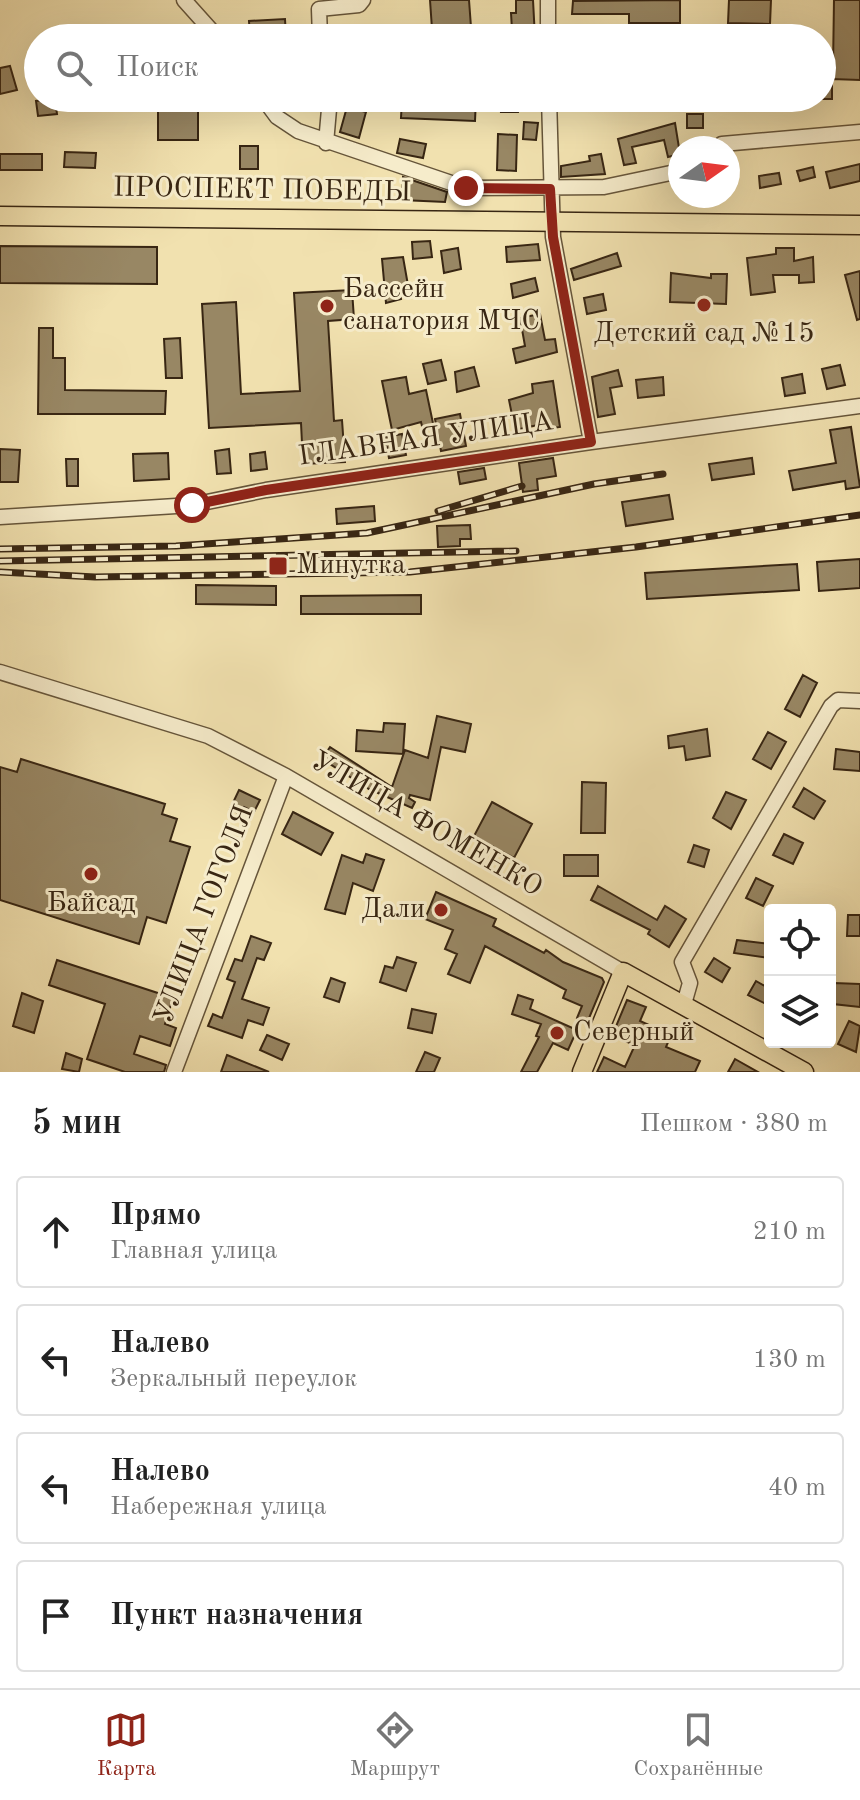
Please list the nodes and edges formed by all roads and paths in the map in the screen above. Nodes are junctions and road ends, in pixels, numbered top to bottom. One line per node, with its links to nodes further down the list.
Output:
1 (184, 0): 4 (street)
2 (363, 0): 5 (street)
3 (548, 0): 6 (street)
4 (205, 24)
5 (320, 24)
6 (548, 24)
7 (273, 112): 12 (street)
8 (329, 112): 12 (street)
9 (549, 112): 14 (street)
10 (860, 132): 11 (street)
11 (740, 142)
12 (326, 143): 14 (street)
13 (668, 174): 14 (street)
14 (550, 189): 16 (street)
15 (0, 216): 16 (main road, ПРОСПЕКТ ПОБЕДЫ)
16 (552, 222): 17 (main road, ПРОСПЕКТ ПОБЕДЫ); 19 (street)
17 (860, 225)
18 (860, 406): 19 (street, ГЛАВНАЯ УЛИЦА)
19 (591, 442): 20 (street, ГЛАВНАЯ УЛИЦА)
20 (0, 517)
21 (0, 672): 23 (street, УЛИЦА ФОМЕНКО)
22 (860, 701): 25 (street)
23 (286, 776): 24 (street, УЛИЦА ФОМЕНКО); 26 (street, УЛИЦА ГОГОЛЯ)
24 (623, 972): 25 (main road, УЛИЦА ФОМЕНКО); 27 (main road)
25 (684, 1004): 28 (main road, УЛИЦА ФОМЕНКО)
26 (174, 1072)
27 (582, 1072)
28 (804, 1072)

